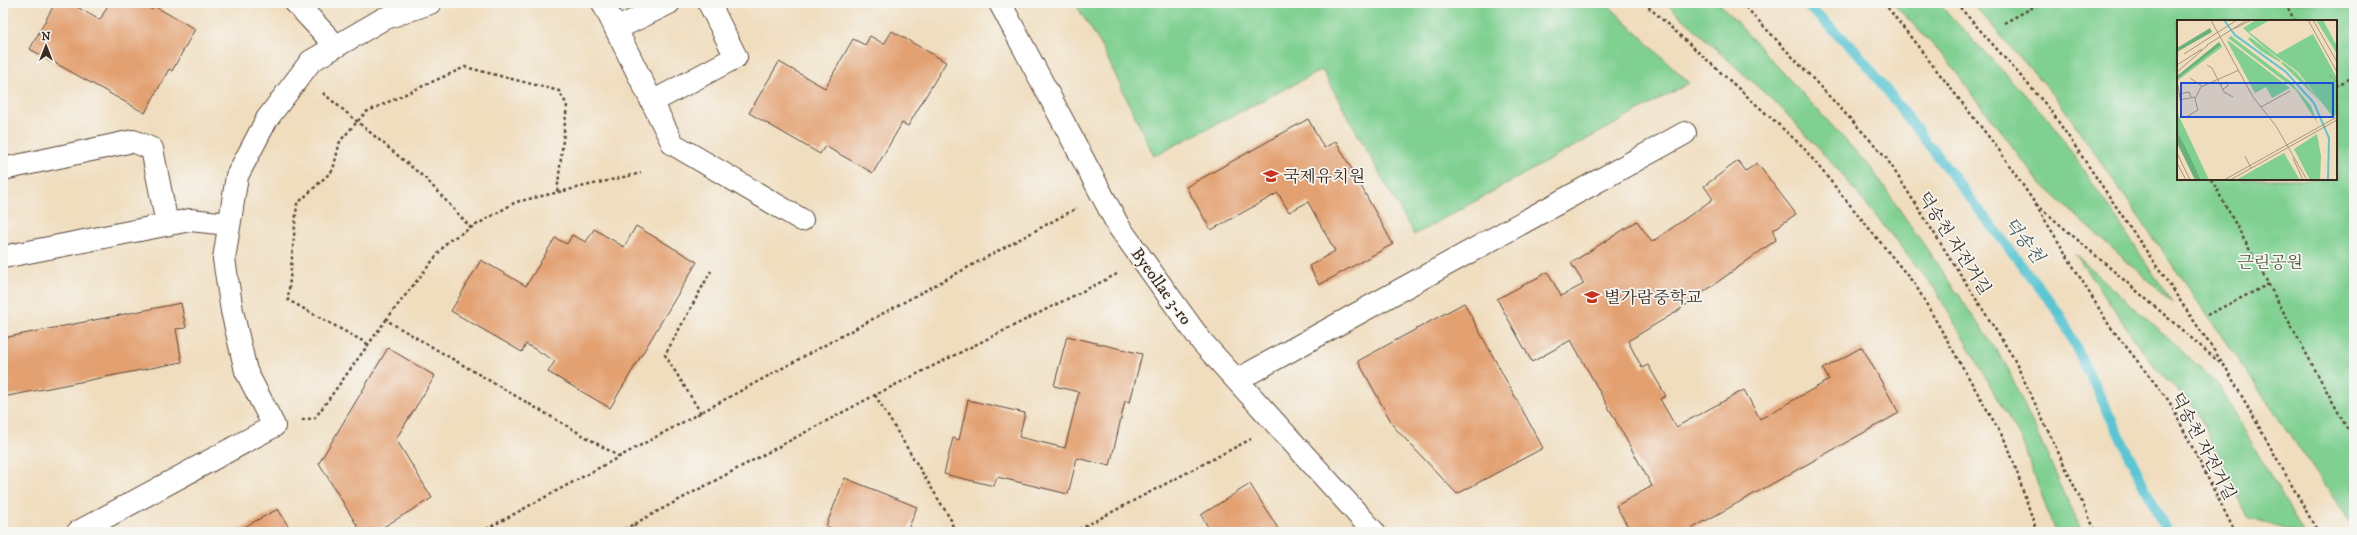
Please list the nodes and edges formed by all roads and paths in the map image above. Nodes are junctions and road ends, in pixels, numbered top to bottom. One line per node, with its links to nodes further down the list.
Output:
1 (296, 3): 16 (street)
2 (430, 3): 16 (street)
3 (603, 3): 15 (street)
4 (669, 3): 15 (street)
5 (709, 3): 20 (street)
6 (1000, 3): 27 (street, Byeollae 3-ro)
7 (1644, 3): 56 (path)
8 (1742, 3): 57 (path, 덕송천 자전거길)
9 (1884, 3): 28 (path, 덕송천 자전거길)
10 (1956, 3): 40 (path)
11 (2041, 3): 14 (path)
12 (2285, 3): 13 (path)
13 (2294, 20)
14 (2004, 23)
15 (616, 30): 20 (street)
16 (336, 46): 17 (street)
17 (300, 76): 21 (path); 31 (street)
18 (2354, 76): 19 (path)
19 (2337, 85)
20 (652, 102): 29 (street)
21 (358, 121): 26 (path); 32 (path); 39 (path)
22 (1685, 133): 41 (street)
23 (3, 169): 30 (street)
24 (641, 174): 26 (path)
25 (2213, 180): 36 (path)
26 (556, 193): 32 (path)
27 (1102, 195): 34 (street, Byeollae 3-ro); 43 (path)
28 (2034, 202): 40 (path); 58 (path, 덕송천 자전거길)
29 (802, 220)
30 (167, 224): 31 (street); 33 (street)
31 (229, 224): 45 (street)
32 (471, 228): 38 (path)
33 (3, 257)
34 (1143, 260): 41 (street, Byeollae 3-ro); 42 (path)
35 (712, 271): 43 (path)
36 (2269, 284): 37 (path); 46 (path)
37 (2207, 315)
38 (386, 320): 39 (path); 47 (path)
39 (368, 344): 45 (path)
40 (2226, 368): 59 (path)
41 (1237, 380): 44 (street, Byeollae 3-ro)
42 (875, 395): 48 (path); 53 (path)
43 (701, 413): 47 (path)
44 (1277, 424): 54 (path); 55 (street, Byeollae 3-ro)
45 (274, 426): 49 (street)
46 (2354, 441)
47 (620, 456): 50 (path)
48 (634, 524): 51 (path); 52 (path)
49 (78, 532)
50 (481, 532)
51 (619, 532)
52 (639, 532)
53 (954, 532)
54 (1074, 532)
55 (1374, 532)
56 (2036, 532)
57 (2096, 532)
58 (2235, 532)
59 (2318, 532)

